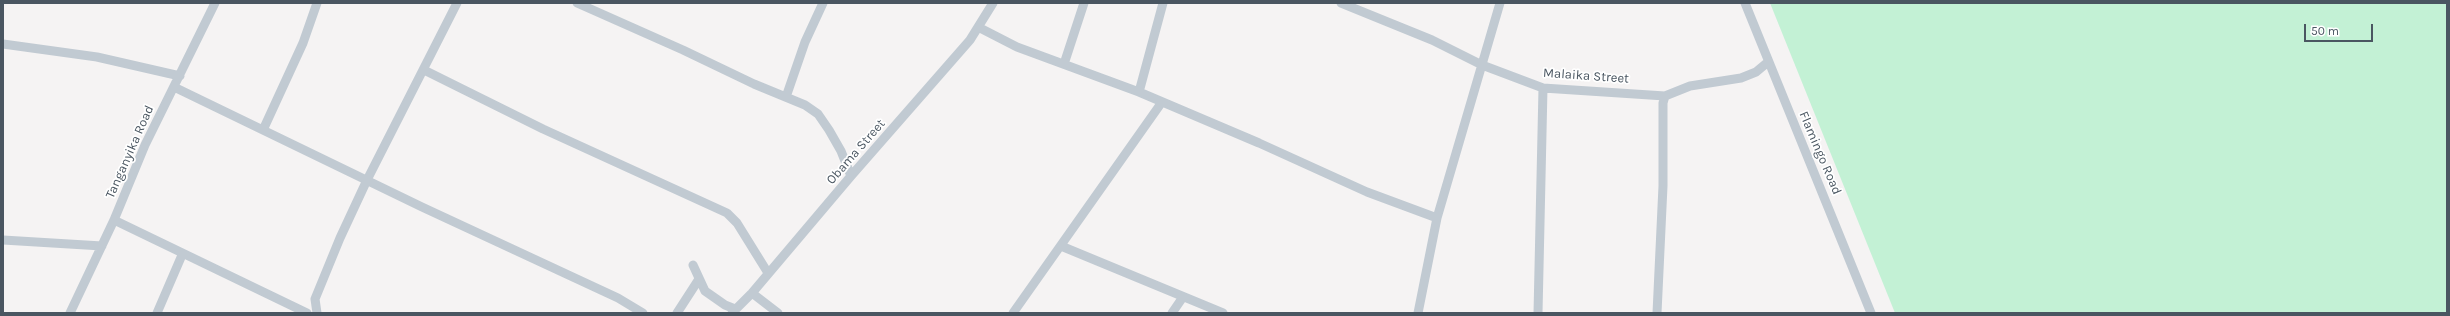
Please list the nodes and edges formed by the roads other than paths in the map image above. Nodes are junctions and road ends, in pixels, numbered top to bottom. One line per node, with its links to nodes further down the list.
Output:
1 (215, 3): 18 (street, Tanganyika Road)
2 (317, 3): 25 (street)
3 (457, 3): 17 (street)
4 (577, 3): 23 (street)
5 (822, 3): 23 (street)
6 (1084, 3): 15 (street)
7 (1164, 3): 21 (street)
8 (1341, 3): 16 (street, Malaika Street)
9 (1500, 3): 16 (street)
10 (1745, 3): 14 (street, Flamingo Road)
11 (991, 4): 12 (street, Obama Street)
12 (980, 28): 15 (street); 26 (street, Obama Street)
13 (3, 44): 18 (street)
14 (1768, 62): 22 (street, Malaika Street); 53 (street, Flamingo Road)
15 (1064, 64): 21 (street)
16 (1482, 65): 20 (street, Malaika Street); 28 (street)
17 (424, 70): 27 (street); 35 (street)
18 (180, 76): 19 (street, Tanganyika Road)
19 (174, 88): 25 (street); 29 (street, Tanganyika Road)
20 (1543, 88): 22 (street, Malaika Street); 51 (street)
21 (1138, 92): 24 (street)
22 (1665, 96): 52 (street)
23 (786, 97): 26 (street)
24 (1162, 102): 28 (street); 32 (street)
25 (263, 130): 27 (street)
26 (851, 176): 35 (street, Obama Street)
27 (367, 180): 43 (street); 44 (street)
28 (1438, 218): 50 (street)
29 (114, 220): 31 (street, Tanganyika Road); 33 (street)
30 (3, 240): 31 (street)
31 (102, 246): 40 (street, Tanganyika Road)
32 (1061, 246): 38 (street); 47 (street)
33 (182, 254): 41 (street); 42 (street)
34 (693, 264): 36 (street)
35 (768, 274): 37 (street, Obama Street)
36 (700, 279): 39 (street); 45 (street)
37 (752, 293): 39 (street, Obama Street); 46 (street)
38 (1183, 297): 48 (street); 49 (street)
39 (734, 311)
40 (70, 313)
41 (157, 313)
42 (307, 313)
43 (317, 313)
44 (643, 313)
45 (677, 313)
46 (778, 313)
47 (1013, 313)
48 (1172, 313)
49 (1223, 313)
50 (1418, 313)
51 (1538, 313)
52 (1657, 313)
53 (1871, 313)

